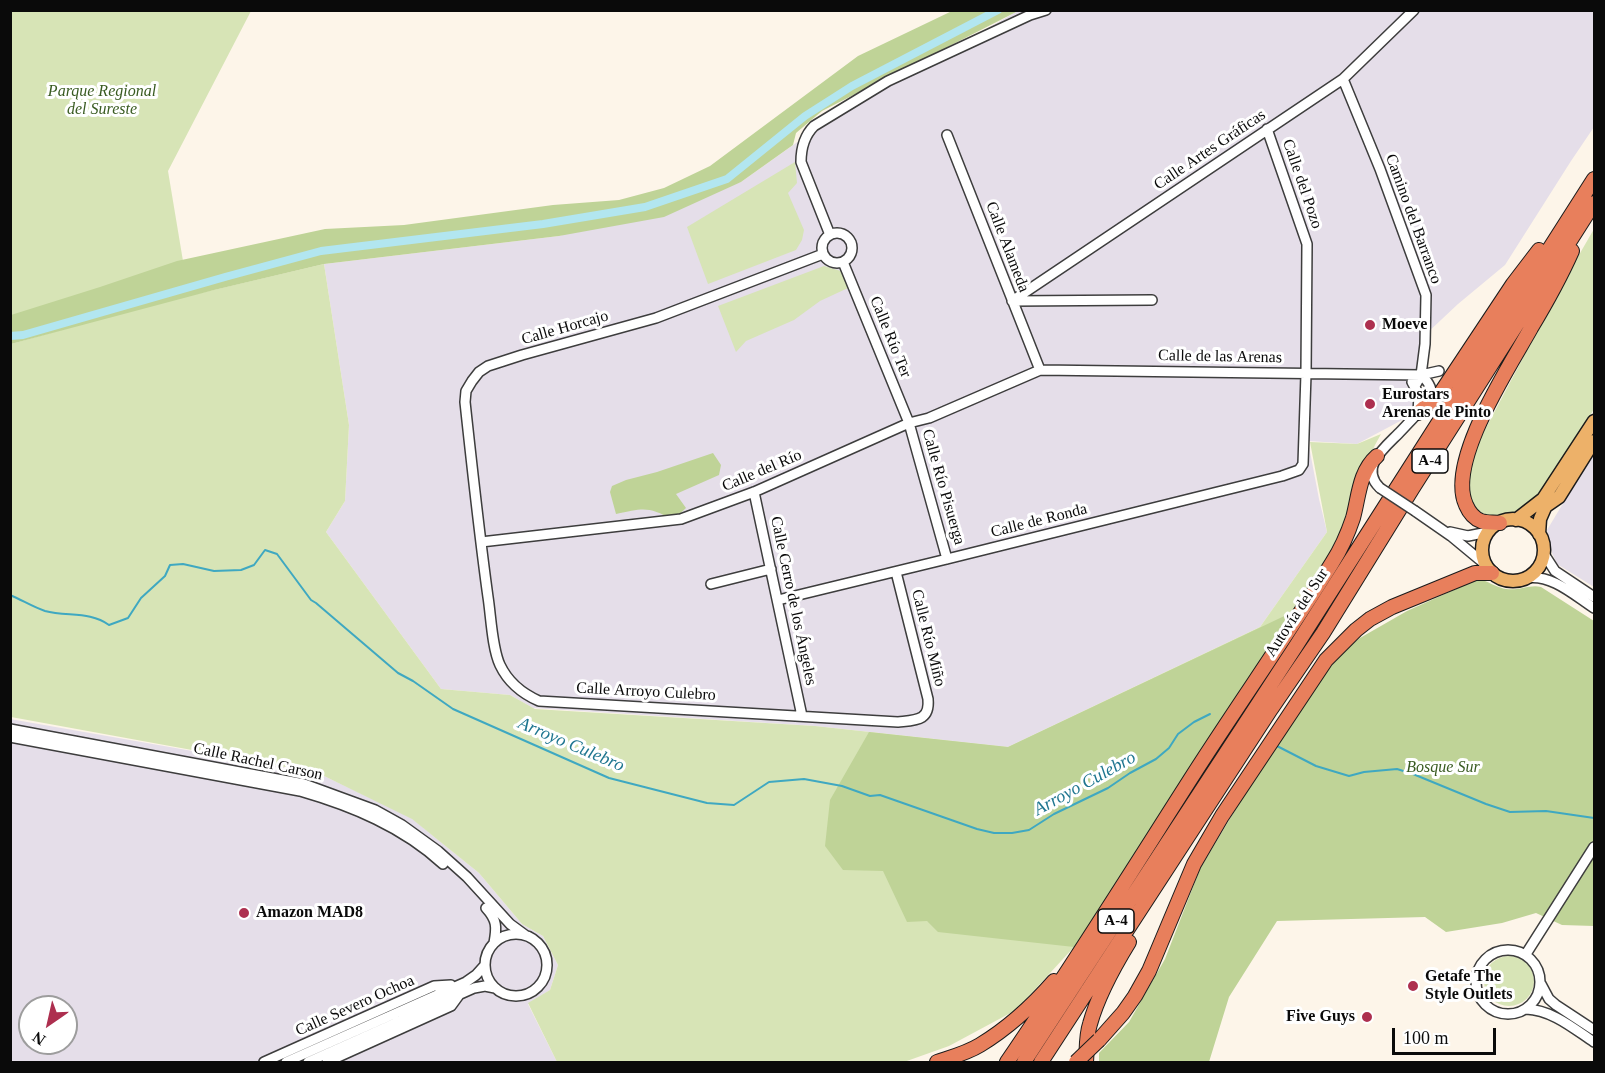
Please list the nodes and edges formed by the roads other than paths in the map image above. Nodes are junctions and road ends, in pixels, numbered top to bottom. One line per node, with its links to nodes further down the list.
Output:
1 (1046, 10): 8 (street)
2 (1414, 10): 3 (street, Calle Artes Gráficas)
3 (1343, 79): 4 (street, Calle Artes Gráficas); 18 (street, Camino del Barranco)
4 (1267, 129): 12 (street, Calle Artes Gráficas); 16 (street, Calle del Pozo)
5 (947, 135): 12 (street, Calle Alameda)
6 (1594, 179): 7 (highway, Autovía del Sur / A-4)
7 (1588, 206): 13 (highway); 34 (highway); 39 (highway, Autovía del Sur / A-4); 51 (highway, Autovía del Sur / A-4)
8 (830, 235): 9 (street); 10 (street)
9 (823, 254): 10 (street); 38 (street, Calle Horcajo)
10 (843, 262): 23 (street, Calle Río Ter)
11 (1152, 300): 12 (street)
12 (1012, 301): 14 (street, Calle Alameda)
13 (1464, 357): 15 (highway); 20 (highway)
14 (1040, 370): 16 (street, Calle de las Arenas); 23 (street, Calle del Río)
15 (1439, 371): 18 (street, Calle de las Arenas)
16 (1306, 374): 17 (street, Calle de las Arenas); 28 (street, Calle del Pozo)
17 (1400, 374): 18 (street, Calle de las Arenas); 19 (street)
18 (1421, 375): 19 (street); 20 (street)
19 (1415, 386): 21 (street)
20 (1430, 404): 21 (highway); 25 (street)
21 (1418, 413): 25 (street)
22 (1594, 421): 33 (main road)
23 (909, 423): 30 (street, Calle del Río); 41 (street, Calle Río Pisuerga)
24 (1594, 428): 32 (main road)
25 (1396, 436): 27 (street)
26 (1594, 441): 32 (main road)
27 (1377, 456): 29 (street); 31 (highway)
28 (1303, 464): 41 (street, Calle de Ronda)
29 (1380, 488): 31 (highway); 35 (street, bridge)
30 (754, 492): 38 (street, Calle del Río); 42 (street, Calle Cerro de los Ángeles)
31 (1358, 498): 50 (highway)
32 (1546, 503): 37 (main road)
33 (1516, 520): 34 (main road); 37 (main road)
34 (1500, 523): 36 (main road)
35 (1440, 528): 36 (street); 43 (street)
36 (1488, 532): 43 (main road)
37 (1539, 534): 40 (main road)
38 (481, 542): 53 (street, Calle Arroyo Culebro)
39 (1355, 552): 50 (highway); 74 (highway, Autovía del Sur / A-4)
40 (1544, 554): 45 (main road); 47 (street)
41 (947, 559): 44 (street, Calle de Ronda)
42 (771, 569): 46 (street); 48 (street, Calle Cerro de los Ángeles)
43 (1489, 569): 45 (main road); 76 (highway, bridge)
44 (896, 572): 48 (street, Calle de Ronda); 52 (street, Calle Río Miño)
45 (1526, 578): 49 (street)
46 (711, 584)
47 (1594, 597)
48 (778, 600): 53 (street, Calle Cerro de los Ángeles)
49 (1594, 608)
50 (1245, 696): 59 (highway)
51 (1271, 709): 75 (highway, Autovía del Sur / A-4); 77 (highway)
52 (927, 712): 53 (street, Calle Arroyo Culebro)
53 (802, 716)
54 (10, 729): 57 (street, Calle Rachel Carson)
55 (10, 737): 58 (street, Calle Rachel Carson)
56 (1594, 847): 60 (street)
57 (525, 936): 58 (street); 63 (street)
58 (494, 943): 61 (street)
59 (1083, 948): 72 (highway); 73 (highway)
60 (1526, 954): 62 (street); 65 (street)
61 (485, 965): 63 (street); 64 (street, Calle Severo Ochoa)
62 (1541, 984): 65 (street); 66 (street)
63 (495, 988): 64 (street, Calle Severo Ochoa)
64 (459, 990): 68 (street, Calle Severo Ochoa); 69 (street, Calle Severo Ochoa); 70 (street, Calle Severo Ochoa); 71 (street, Calle Severo Ochoa)
65 (1526, 1009): 67 (street)
66 (1594, 1030)
67 (1594, 1042)
68 (264, 1062)
69 (285, 1062)
70 (308, 1062)
71 (327, 1062)
72 (937, 1062)
73 (1007, 1062)
74 (1024, 1062)
75 (1041, 1062)
76 (1076, 1062)
77 (1086, 1062)

